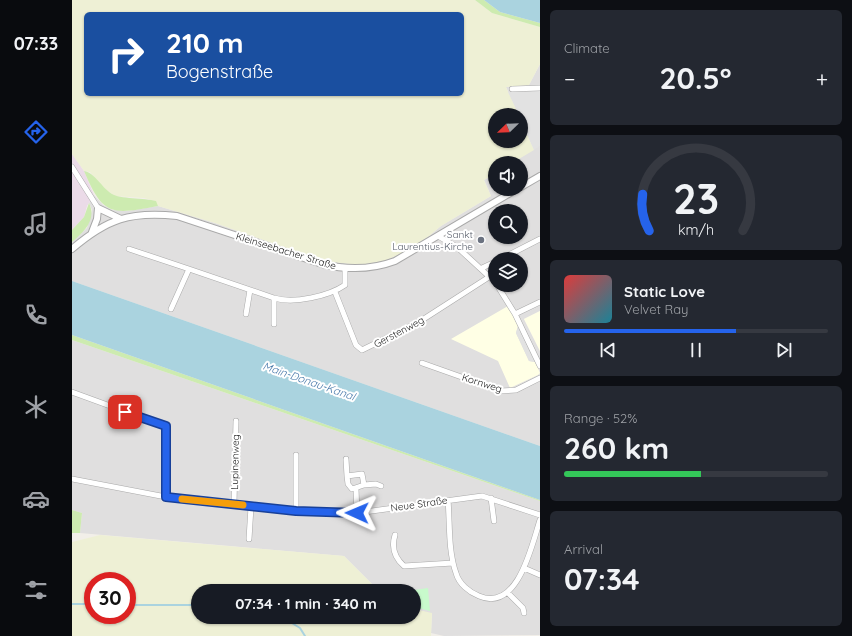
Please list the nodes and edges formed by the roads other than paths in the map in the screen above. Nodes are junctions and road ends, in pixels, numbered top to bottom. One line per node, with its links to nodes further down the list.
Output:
1 (540, 88): 2 (street)
2 (512, 89)
3 (72, 167): 7 (street)
4 (540, 176): 5 (street)
5 (528, 183)
6 (505, 196): 10 (street, Kleinseebacher Straße)
7 (98, 208): 8 (street); 9 (street)
8 (121, 219): 9 (street, Kleinseebacher Straße); 16 (street, Kleinseebacher Straße)
9 (92, 232): 13 (street, Kleinseebacher Straße)
10 (438, 236): 16 (street, Kleinseebacher Straße); 17 (street)
11 (540, 239): 14 (street)
12 (129, 249): 18 (street)
13 (72, 250)
14 (515, 252)
15 (488, 265): 17 (street)
16 (345, 268): 22 (street)
17 (482, 268): 19 (street)
18 (188, 269): 21 (street); 26 (street)
19 (488, 276)
20 (488, 278): 22 (street, Gerstenweg)
21 (250, 290): 24 (street); 27 (street)
22 (335, 292): 24 (street)
23 (501, 292): 28 (street)
24 (274, 298): 29 (street)
25 (540, 302): 28 (street)
26 (171, 309)
27 (246, 314)
28 (515, 314): 31 (street)
29 (274, 324)
30 (422, 363): 32 (street, Kornweg)
31 (540, 366)
32 (540, 378)
33 (72, 392): 42 (street)
34 (236, 421): 45 (street, Lupinenweg)
35 (296, 455): 47 (street)
36 (346, 459): 37 (street)
37 (347, 476): 39 (street); 41 (street)
38 (72, 479): 42 (street, Neue Straße)
39 (364, 485): 40 (street); 41 (street)
40 (381, 486)
41 (356, 489): 48 (street)
42 (166, 497): 45 (street, Neue Straße)
43 (491, 498): 44 (street, Neue Straße); 49 (street, Neue Straße); 51 (street)
44 (448, 500): 48 (street, Neue Straße); 54 (street)
45 (234, 503): 46 (street, Neue Straße)
46 (251, 507): 47 (street, Neue Straße); 53 (street)
47 (296, 511): 48 (street, Neue Straße)
48 (357, 513)
49 (540, 515)
50 (540, 520): 55 (street)
51 (494, 521)
52 (395, 535): 54 (street)
53 (249, 539)
54 (453, 563): 57 (street)
55 (524, 568): 56 (street); 57 (street)
56 (540, 575)
57 (508, 592): 58 (street)
58 (524, 613)

